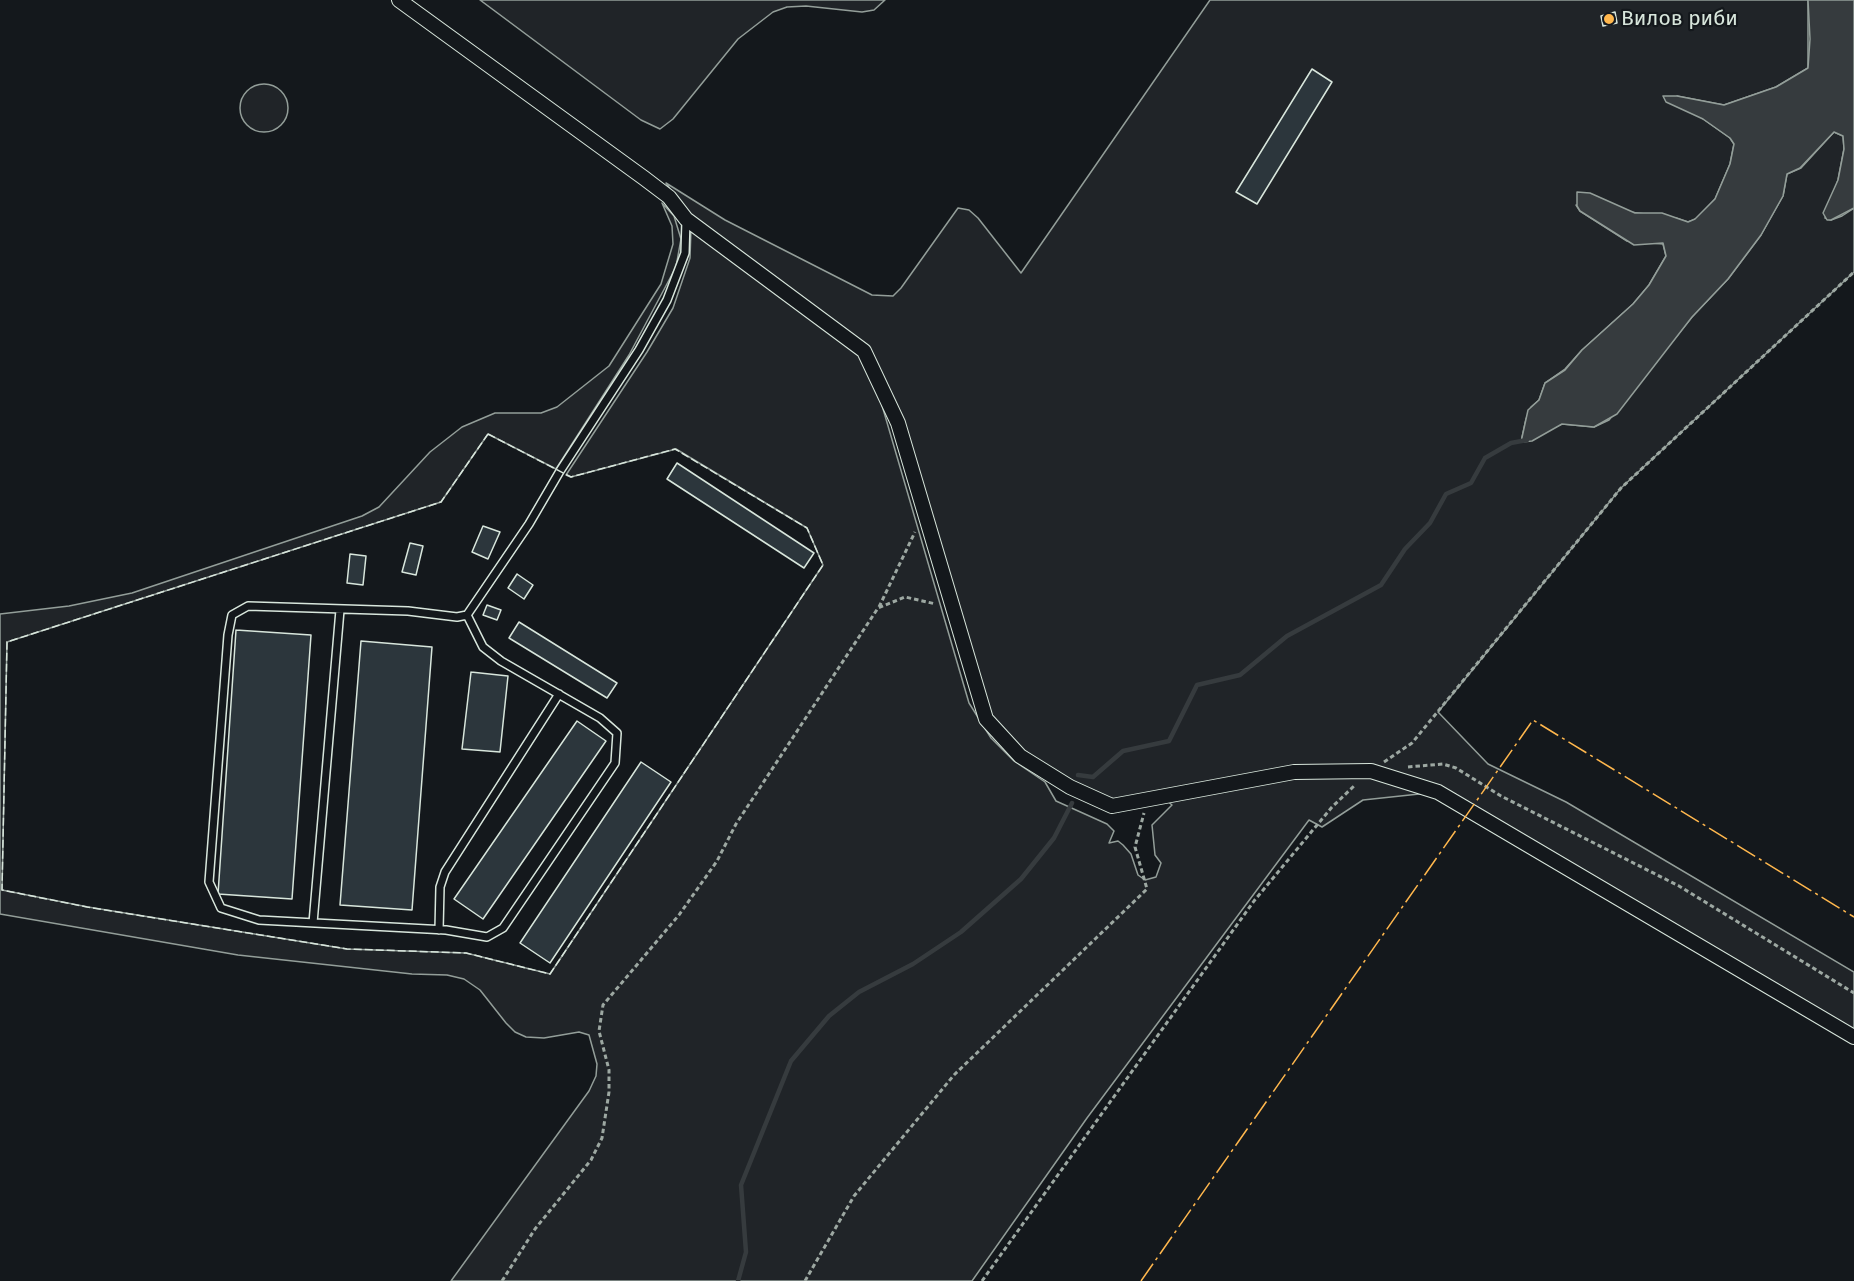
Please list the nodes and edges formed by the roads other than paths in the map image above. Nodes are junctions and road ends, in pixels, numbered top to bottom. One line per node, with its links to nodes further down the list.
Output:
1 (399, 0): 2 (street)
2 (686, 219): 4 (lane); 8 (street)
3 (340, 610): 4 (lane); 6 (lane); 6 (lane)
4 (467, 615): 5 (lane)
5 (559, 694): 7 (lane); 7 (lane)
6 (313, 923): 7 (lane)
7 (439, 930)
8 (1854, 1037)

